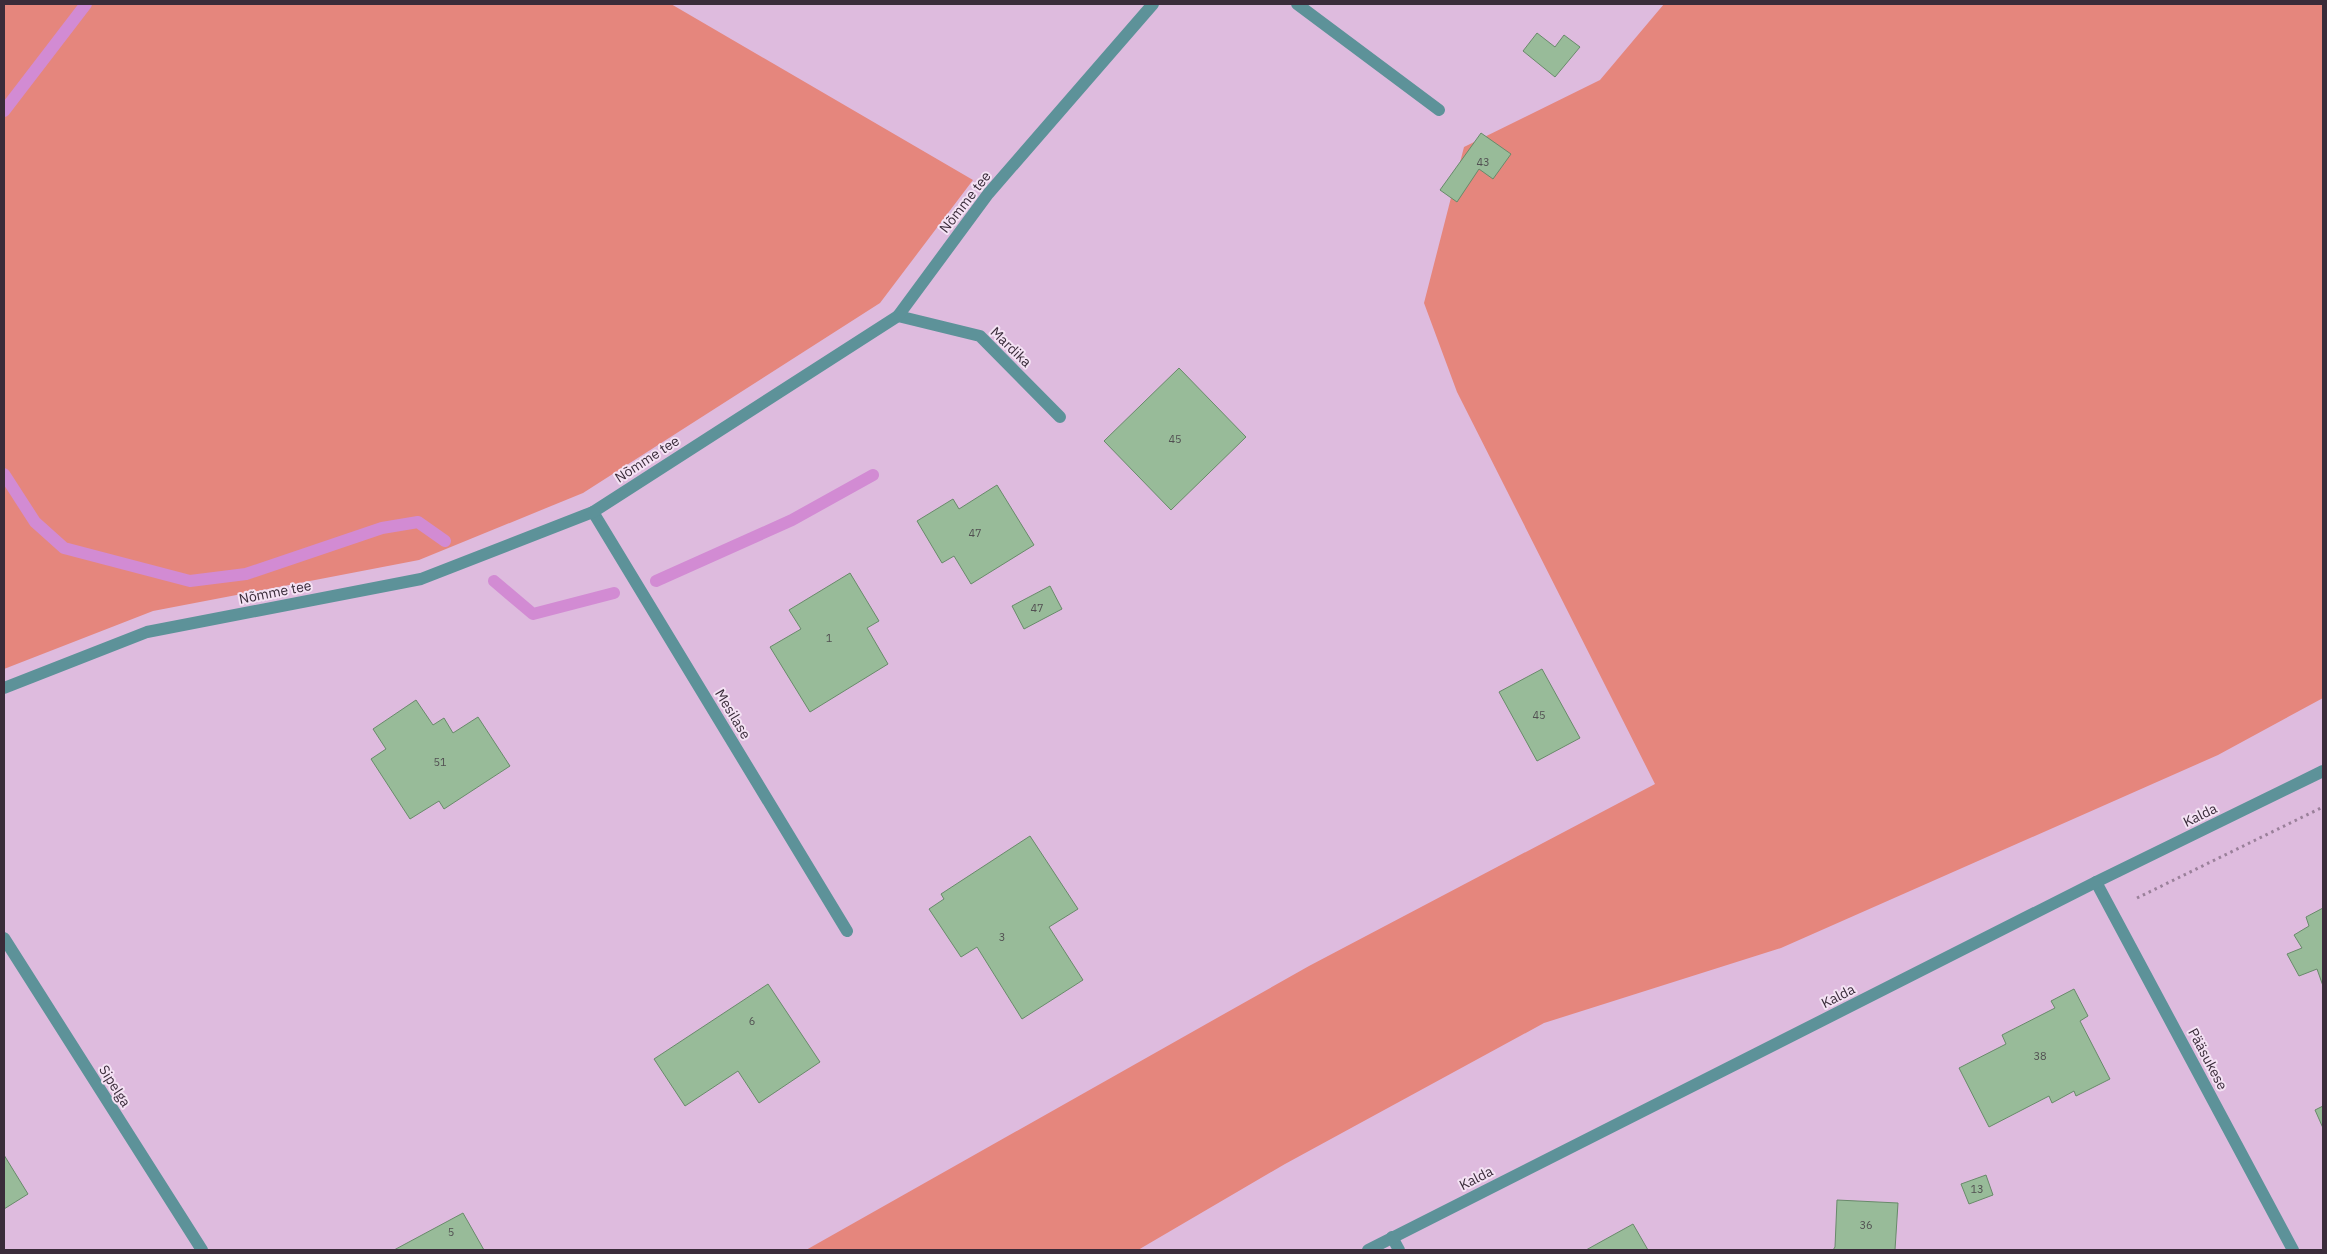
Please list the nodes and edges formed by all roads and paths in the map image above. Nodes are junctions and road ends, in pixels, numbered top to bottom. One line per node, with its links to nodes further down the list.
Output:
1 (1154, 4): 4 (street, Nõmme tee)
2 (1298, 4): 3 (street)
3 (1440, 110)
4 (898, 316): 5 (street, Mardika); 6 (street, Nõmme tee)
5 (1060, 417)
6 (593, 512): 7 (street, Nõmme tee); 10 (street, Mesilase)
7 (4, 688)
8 (2323, 771): 9 (street, Kalda)
9 (2096, 882): 12 (street, Kalda); 16 (street, Pääsukese)
10 (847, 931)
11 (4, 938): 13 (street, Sipelga)
12 (1392, 1237): 14 (street, Kalda); 15 (street)
13 (202, 1250)
14 (1368, 1250)
15 (1399, 1250)
16 (2293, 1250)

